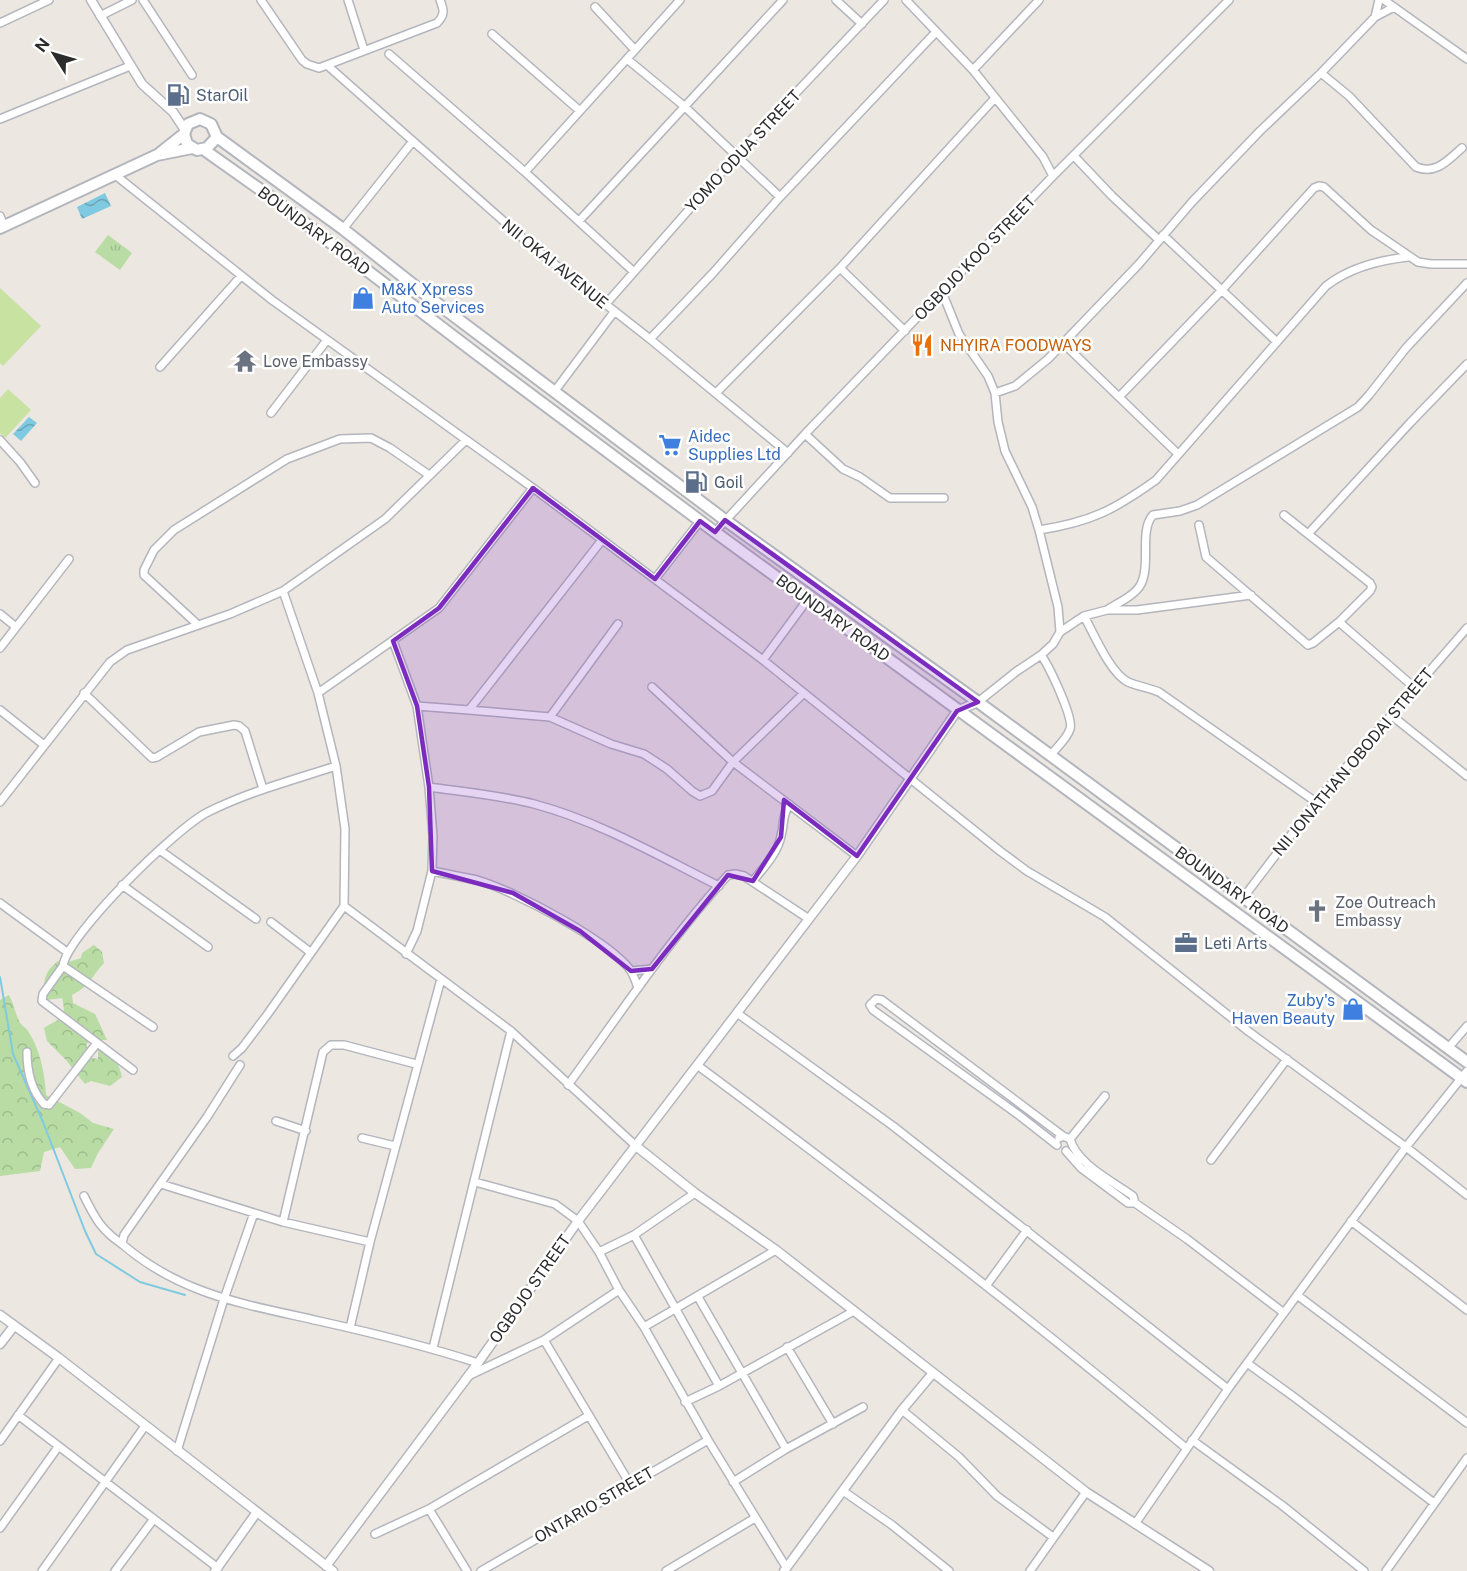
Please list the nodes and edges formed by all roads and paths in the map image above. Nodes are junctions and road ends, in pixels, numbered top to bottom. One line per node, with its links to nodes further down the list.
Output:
1 (50, 0): 21 (street)
2 (91, 0): 19 (street)
3 (132, 0): 19 (street)
4 (143, 0): 34 (street)
5 (261, 0): 31 (street)
6 (348, 0): 25 (street)
7 (441, 0): 25 (street)
8 (680, 0): 26 (street)
9 (783, 0): 36 (street)
10 (836, 0): 22 (street)
11 (884, 0): 22 (street, YOMO ODUA STREET)
12 (906, 0): 23 (street)
13 (1039, 0): 32 (street)
14 (1229, 0): 48 (street, OGBOJO KOO STREET)
15 (1379, 0): 20 (street)
16 (1384, 0): 18 (street)
17 (595, 7): 26 (street)
18 (1395, 7): 20 (street); 29 (street)
19 (100, 16): 30 (street)
20 (1375, 17): 33 (street)
21 (0, 23)
22 (862, 24): 47 (street, YOMO ODUA STREET)
23 (936, 32): 32 (street); 52 (street)
24 (492, 34): 37 (street)
25 (364, 50): 31 (street)
26 (635, 50): 28 (street)
27 (389, 54): 49 (street)
28 (627, 58): 36 (street); 37 (street)
29 (1467, 59)
30 (130, 66): 38 (street); 39 (street)
31 (328, 66): 43 (street, NII OKAI AVENUE)
32 (973, 70): 35 (street)
33 (1321, 74): 45 (street); 56 (street)
34 (192, 75)
35 (995, 98): 51 (street); 61 (street)
36 (684, 106): 47 (street); 53 (street)
37 (580, 111): 49 (street)
38 (172, 112): 40 (street); 41 (street)
39 (0, 118)
40 (194, 120): 41 (main road); 42 (main road)
41 (184, 132): 44 (main road); 46 (main road)
42 (217, 137): 44 (main road); 55 (main road, BOUNDARY ROAD)
43 (413, 141): 55 (street); 67 (street, NII OKAI AVENUE)
44 (197, 148): 46 (main road); 92 (main road, BOUNDARY ROAD)
45 (1462, 148)
46 (158, 155): 50 (main road)
47 (736, 156): 52 (street); 62 (street, YOMO ODUA STREET)
48 (1074, 156): 51 (street, OGBOJO KOO STREET); 56 (street)
49 (525, 172): 53 (street)
50 (114, 174): 54 (main road); 63 (street)
51 (1053, 176): 66 (street, OGBOJO KOO STREET)
52 (780, 197): 70 (street)
53 (579, 221): 62 (street)
54 (1, 223)
55 (343, 229): 76 (main road, BOUNDARY ROAD)
56 (1161, 238): 65 (street); 73 (street)
57 (1392, 245): 58 (street); 59 (street); 65 (street)
58 (1408, 257): 59 (street); 60 (street)
59 (1388, 259): 72 (street)
60 (1467, 264)
61 (840, 268): 69 (street); 77 (street)
62 (634, 272): 67 (street, YOMO ODUA STREET)
63 (241, 276): 71 (street); 75 (street)
64 (1467, 283): 103 (street)
65 (1222, 290): 72 (street); 79 (street)
66 (942, 292): 69 (street, OGBOJO KOO STREET); 78 (street)
67 (604, 305): 68 (street, NII OKAI AVENUE)
68 (614, 312): 70 (street, NII OKAI AVENUE); 76 (street)
69 (904, 331): 81 (street, OGBOJO KOO STREET)
70 (650, 339): 77 (street, NII OKAI AVENUE)
71 (327, 340): 80 (street); 83 (street)
72 (1277, 342): 85 (street)
73 (1063, 343): 78 (street); 79 (street)
74 (1467, 364): 96 (street)
75 (160, 367)
76 (554, 392): 91 (main road, BOUNDARY ROAD)
77 (716, 393): 84 (street, NII OKAI AVENUE)
78 (995, 393): 94 (street)
79 (1119, 397): 85 (street)
80 (271, 413)
81 (805, 434): 84 (street, OGBOJO KOO STREET); 89 (street)
82 (0, 440): 87 (street)
83 (466, 440): 86 (street); 88 (street)
84 (788, 453): 91 (street, OGBOJO KOO STREET)
85 (1177, 453): 94 (street)
86 (429, 475): 100 (street); 107 (street)
87 (35, 483)
88 (533, 488): 97 (street); 112 (street)
89 (944, 498)
90 (1284, 515): 96 (street)
91 (726, 520): 95 (street, OGBOJO KOO STREET); 121 (main road, BOUNDARY ROAD)
92 (700, 521): 95 (main road, BOUNDARY ROAD); 99 (street)
93 (1200, 525): 101 (street)
94 (1039, 531): 111 (street)
95 (715, 532): 102 (main road, BOUNDARY ROAD)
96 (1308, 534): 106 (street)
97 (602, 540): 99 (street); 124 (street)
98 (69, 559): 109 (street)
99 (655, 579): 115 (street)
100 (283, 591): 107 (street); 119 (street)
101 (1251, 595): 103 (street); 106 (street)
102 (808, 599): 115 (street); 125 (main road, BOUNDARY ROAD)
103 (1107, 610): 105 (street)
104 (0, 614): 109 (street)
105 (1084, 616): 111 (street); 137 (street)
106 (1339, 622): 117 (street)
107 (197, 624): 118 (street)
108 (618, 624): 127 (street)
109 (16, 627): 113 (street)
110 (1467, 628): 117 (street, NII JONATHAN OBODAI STREET)
111 (1060, 632): 114 (street)
112 (393, 642): 119 (street); 122 (street)
113 (0, 648)
114 (1041, 655): 121 (street); 129 (street)
115 (763, 660): 120 (street)
116 (652, 687): 130 (street)
117 (1415, 688): 126 (street, NII JONATHAN OBODAI STREET)
118 (84, 693): 128 (street); 135 (street)
119 (318, 693): 131 (street)
120 (804, 693): 130 (street); 133 (street)
121 (978, 702): 125 (street); 129 (main road, BOUNDARY ROAD)
122 (417, 706): 124 (street); 134 (street)
123 (0, 710): 128 (street)
124 (469, 710): 127 (street)
125 (957, 711): 133 (street, OGBOJO STREET); 174 (main road, BOUNDARY ROAD)
126 (1391, 715): 132 (street); 137 (street, NII JONATHAN OBODAI STREET)
127 (550, 717): 130 (street)
128 (44, 745): 136 (street)
129 (1050, 756): 145 (main road, BOUNDARY ROAD)
130 (733, 762): 138 (street)
131 (336, 766): 135 (street); 147 (street)
132 (1467, 776)
133 (909, 779): 140 (street, OGBOJO STREET); 168 (street)
134 (429, 787): 141 (street); 144 (street)
135 (263, 789): 139 (street)
136 (0, 802)
137 (1316, 802): 145 (street, NII JONATHAN OBODAI STREET)
138 (789, 804): 140 (street); 142 (street)
139 (161, 851): 143 (street); 148 (street)
140 (857, 856): 149 (street, OGBOJO STREET)
141 (432, 871): 154 (street); 157 (street)
142 (753, 881): 144 (street); 149 (street)
143 (122, 885): 151 (street); 152 (street)
144 (718, 886): 156 (street)
145 (1243, 898): 165 (main road, BOUNDARY ROAD)
146 (0, 903): 152 (street)
147 (344, 906): 153 (street); 154 (street)
148 (256, 919)
149 (808, 919): 160 (street, OGBOJO STREET)
150 (271, 922): 153 (street)
151 (207, 947)
152 (67, 952): 155 (street)
153 (310, 952): 167 (street)
154 (406, 954): 158 (street)
155 (63, 966): 162 (street); 164 (street)
156 (652, 969): 157 (street); 159 (street)
157 (631, 971): 159 (street)
158 (441, 979): 163 (street); 170 (street)
159 (638, 988): 175 (street)
160 (737, 1013): 172 (street, OGBOJO STREET); 194 (street)
161 (1467, 1026): 165 (street)
162 (153, 1027)
163 (511, 1031): 175 (street); 185 (street)
164 (97, 1043): 166 (street); 173 (street)
165 (1449, 1047): 169 (main road, BOUNDARY ROAD)
166 (27, 1052)
167 (233, 1056)
168 (1287, 1059): 183 (street); 184 (street)
169 (1467, 1062)
170 (416, 1064): 178 (street); 181 (street)
171 (240, 1065): 186 (street)
172 (697, 1065): 182 (street, OGBOJO STREET); 200 (street)
173 (133, 1070)
174 (1465, 1077): 183 (street)
175 (568, 1084): 182 (street)
176 (1105, 1096): 180 (street)
177 (276, 1121): 178 (street)
178 (306, 1131): 193 (street)
179 (362, 1138): 181 (street)
180 (1067, 1143): 180 (street); 208 (street)
181 (395, 1146): 196 (street)
182 (636, 1146): 187 (street); 191 (street, OGBOJO STREET)
183 (1406, 1147): 189 (street); 192 (street)
184 (1211, 1160)
185 (475, 1182): 191 (street); 216 (street)
186 (161, 1184): 190 (street); 197 (street)
187 (695, 1193): 195 (street); 198 (street)
188 (84, 1196): 197 (street)
189 (1467, 1196)
190 (254, 1213): 193 (street); 204 (street)
191 (578, 1221): 199 (street); 218 (street, OGBOJO STREET)
192 (1351, 1221): 202 (street); 206 (street)
193 (283, 1222): 196 (street)
194 (1027, 1230): 200 (street); 224 (street)
195 (634, 1235): 199 (street); 205 (street)
196 (370, 1242): 212 (street)
197 (122, 1244): 204 (street)
198 (776, 1250): 203 (street); 207 (street)
199 (599, 1252): 201 (street)
200 (986, 1286): 237 (street)
201 (619, 1290): 211 (street); 213 (street)
202 (1297, 1295): 208 (street); 230 (street)
203 (698, 1297): 205 (street); 220 (street)
204 (224, 1299): 212 (street); 239 (street)
205 (677, 1309): 211 (street); 223 (street)
206 (1467, 1310)
207 (854, 1311): 215 (street); 221 (street)
208 (1284, 1313): 219 (street)
209 (0, 1315): 210 (street)
210 (14, 1326): 214 (street); 217 (street)
211 (644, 1327): 225 (street)
212 (350, 1328): 216 (street)
213 (544, 1340): 222 (street); 229 (street)
214 (0, 1344)
215 (787, 1347): 220 (street); 231 (street)
216 (433, 1348): 218 (street)
217 (59, 1358): 228 (street); 232 (street)
218 (478, 1363): 222 (street, OGBOJO STREET)
219 (1246, 1363): 224 (street); 246 (street)
220 (741, 1373): 223 (street); 238 (street)
221 (933, 1373): 227 (street); 245 (street)
222 (466, 1377): 257 (street, OGBOJO STREET)
223 (719, 1386): 225 (street)
224 (1228, 1389): 234 (street)
225 (686, 1402): 233 (street)
226 (863, 1407): 231 (street)
227 (902, 1410): 244 (street); 254 (street)
228 (18, 1415): 235 (street); 236 (street)
229 (588, 1416): 243 (street); 247 (street)
230 (1467, 1423)
231 (833, 1424): 238 (street)
232 (145, 1426): 239 (street); 242 (street)
233 (708, 1440): 241 (street); 243 (street, ONTARIO STREET)
234 (1192, 1440): 237 (street); 267 (street)
235 (0, 1441)
236 (58, 1447): 242 (street); 252 (street)
237 (1186, 1448): 251 (street)
238 (786, 1449): 241 (street)
239 (177, 1451): 248 (street)
240 (1467, 1458): 246 (street)
241 (733, 1482): 249 (street)
242 (104, 1483): 250 (street); 259 (street)
243 (630, 1484): 255 (street, ONTARIO STREET)
244 (843, 1491): 258 (street); 264 (street)
245 (1086, 1492): 251 (street); 254 (street)
246 (1434, 1503): 268 (street)
247 (429, 1509): 253 (street); 261 (street)
248 (257, 1512): 256 (street); 257 (street)
249 (755, 1518): 258 (street); 263 (street)
250 (153, 1520): 256 (street); 260 (street)
251 (1135, 1524): 266 (street)
252 (0, 1528)
253 (375, 1534)
254 (1053, 1537): 265 (street)
255 (497, 1568): 262 (street, ONTARIO STREET)
256 (216, 1569)
257 (330, 1569)
258 (785, 1569)
259 (42, 1571)
260 (115, 1571)
261 (466, 1571)
262 (481, 1571)
263 (666, 1571)
264 (949, 1571)
265 (1030, 1571)
266 (1209, 1571)
267 (1364, 1571)
268 (1386, 1571)

